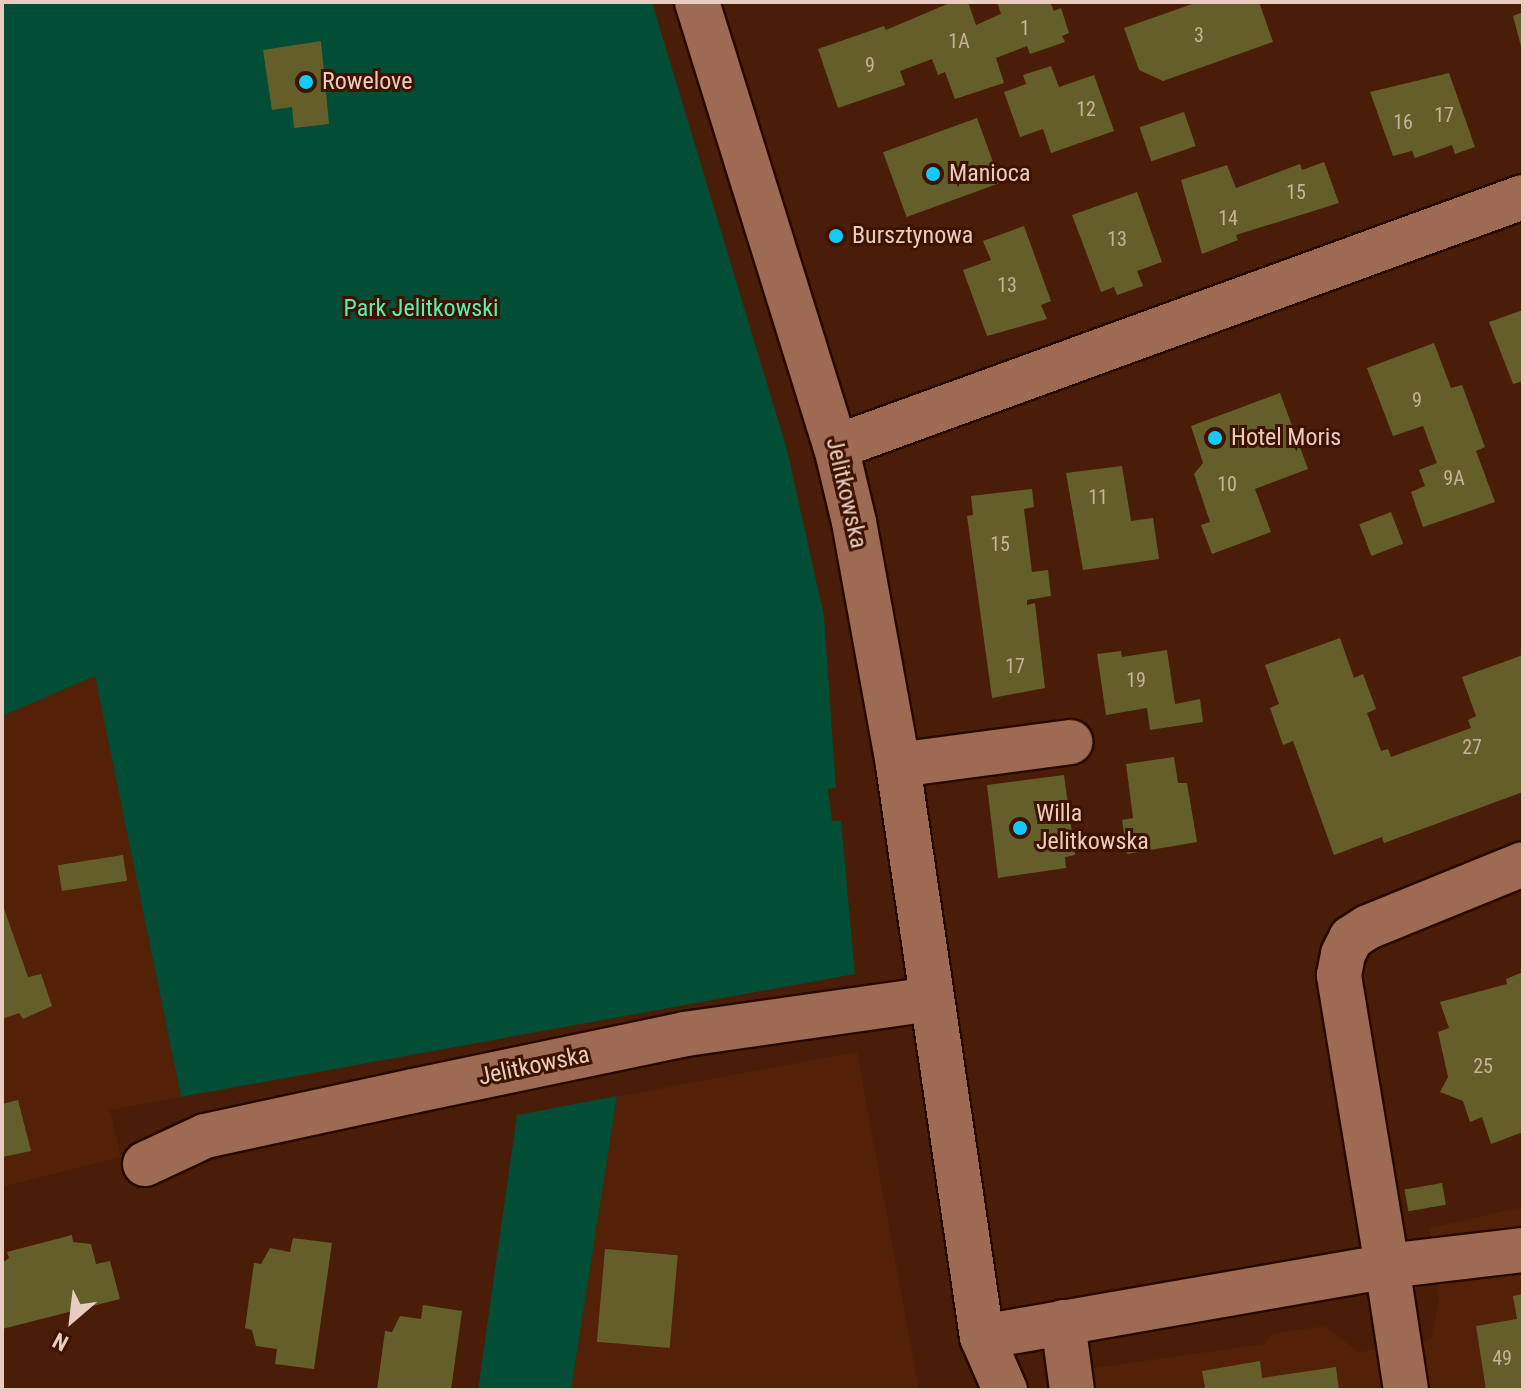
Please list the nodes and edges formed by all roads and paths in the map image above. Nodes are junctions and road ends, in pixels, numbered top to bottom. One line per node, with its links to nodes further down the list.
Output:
1 (705, 4): 3 (street, Jelitkowska)
2 (1523, 197): 3 (street)
3 (836, 447): 5 (street, Jelitkowska)
4 (1070, 742): 5 (street)
5 (898, 765): 7 (street, Jelitkowska)
6 (1523, 864): 10 (street)
7 (931, 999): 8 (street, Jelitkowska); 12 (street, Jelitkowska)
8 (145, 1164)
9 (1523, 1250): 10 (street)
10 (1387, 1266): 11 (street); 16 (street)
11 (1063, 1322): 12 (street); 15 (street)
12 (982, 1337): 13 (street, Jelitkowska); 14 (street, Jelitkowska)
13 (975, 1390)
14 (1005, 1390)
15 (1072, 1390)
16 (1406, 1390)

